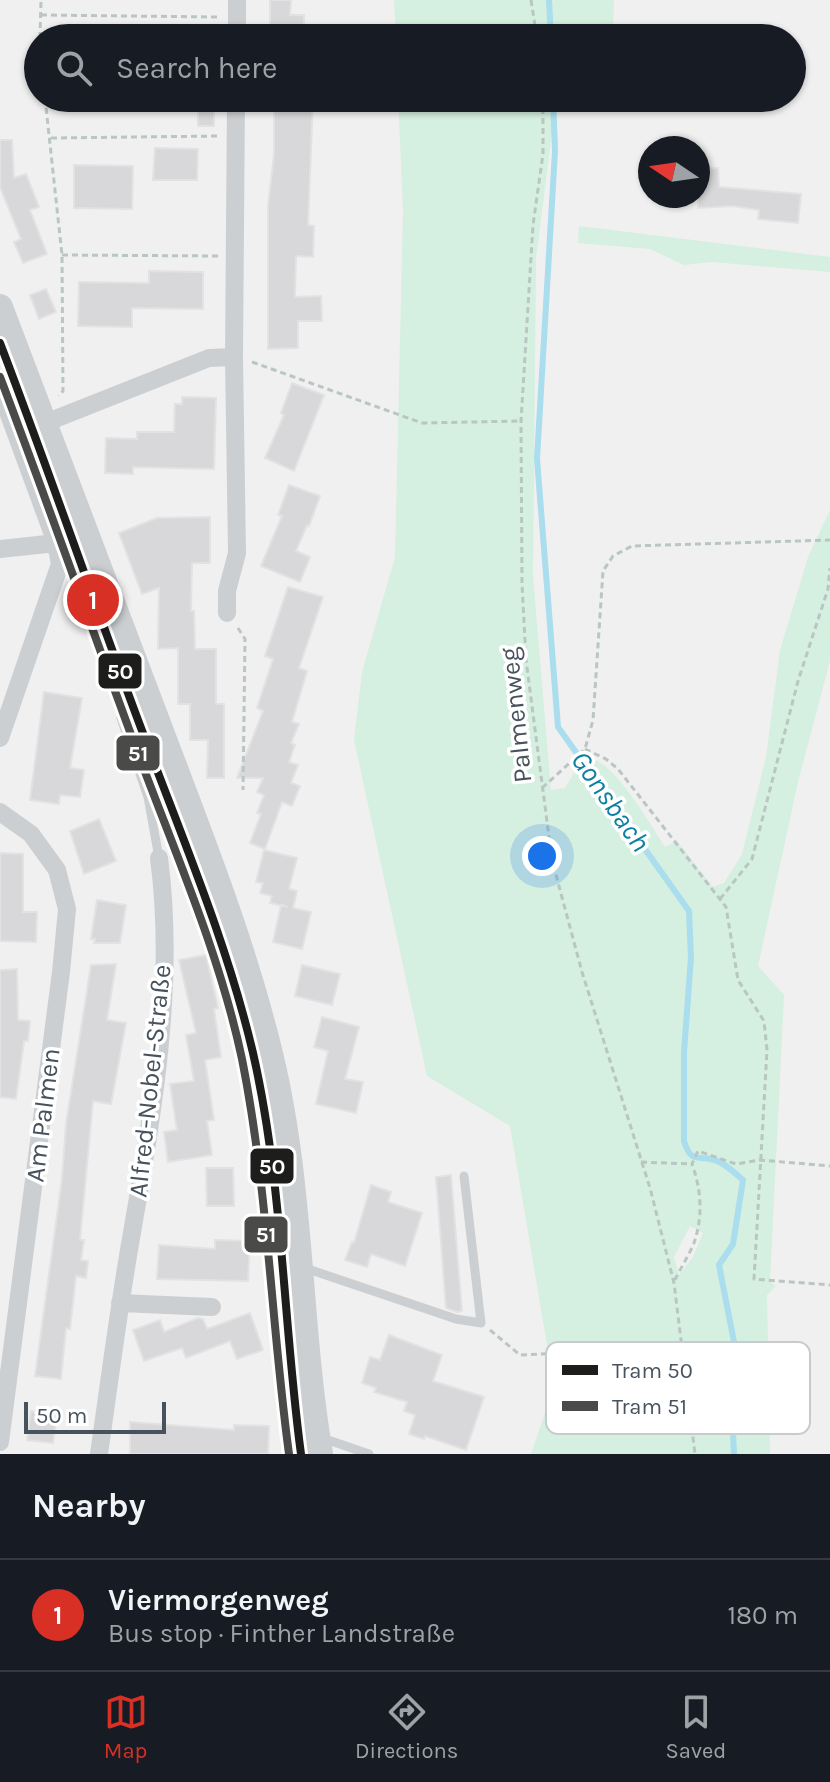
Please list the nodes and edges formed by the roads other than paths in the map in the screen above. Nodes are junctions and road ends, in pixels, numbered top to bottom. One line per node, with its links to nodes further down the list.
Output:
1 (236, 112): 3 (street)
2 (0, 307): 5 (main road)
3 (239, 358): 5 (street); 9 (street)
4 (0, 390): 7 (street)
5 (45, 423): 6 (main road)
6 (86, 532): 7 (street); 15 (main road)
7 (56, 543): 8 (street); 11 (street)
8 (0, 549)
9 (227, 613)
10 (121, 716): 13 (lane)
11 (0, 738)
12 (0, 812): 18 (street, Am Palmen)
13 (159, 858): 16 (street, Alfred-Nobel-Straße)
14 (464, 1176): 15 (lane)
15 (298, 1267): 19 (main road)
16 (120, 1303): 17 (street); 20 (street, Alfred-Nobel-Straße)
17 (212, 1307)
18 (0, 1442)
19 (319, 1448): 21 (lane)
20 (99, 1454)
21 (369, 1454)

